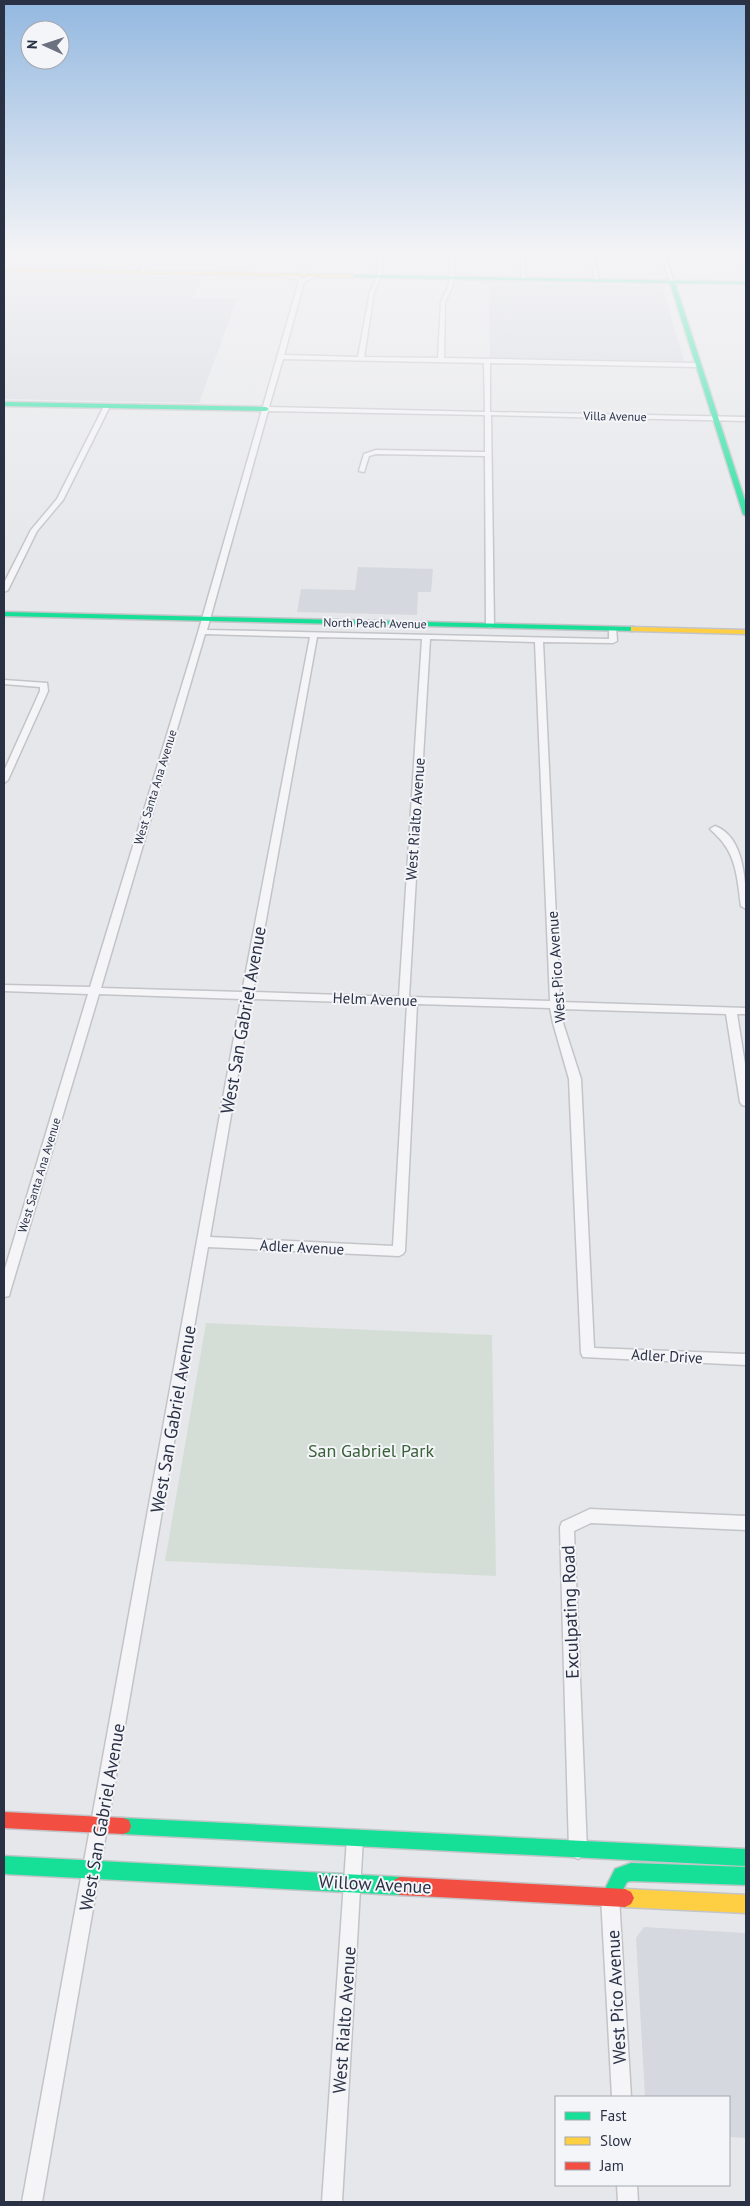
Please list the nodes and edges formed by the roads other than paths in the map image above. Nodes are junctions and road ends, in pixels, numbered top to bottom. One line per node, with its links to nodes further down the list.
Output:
1 (281, 357): 4 (street); 10 (street, West Santa Ana Avenue)
2 (441, 357): 5 (street)
3 (695, 357): 7 (street)
4 (361, 358): 5 (street)
5 (441, 360): 6 (street)
6 (487, 361): 7 (street); 11 (street)
7 (698, 365): 12 (street)
8 (4, 404): 9 (street, Villa Avenue)
9 (107, 406): 10 (street, Villa Avenue); 17 (street)
10 (266, 409): 11 (street, Villa Avenue); 19 (street, West Santa Ana Avenue)
11 (488, 414): 12 (street, Villa Avenue); 14 (street)
12 (714, 418): 13 (street, Villa Avenue); 16 (street)
13 (746, 419)
14 (489, 454): 15 (street); 20 (street)
15 (362, 471)
16 (746, 514)
17 (4, 590)
18 (4, 614): 19 (street, North Peach Avenue)
19 (206, 620): 20 (street, North Peach Avenue); 22 (street, West Santa Ana Avenue)
20 (490, 626): 21 (street, North Peach Avenue)
21 (613, 629): 23 (street, North Peach Avenue); 26 (street)
22 (202, 632): 24 (street); 32 (street, West Santa Ana Avenue)
23 (746, 632)
24 (314, 635): 25 (street); 33 (street, West San Gabriel Avenue)
25 (426, 637): 26 (street); 34 (street, West Rialto Avenue)
26 (539, 640): 35 (street, West Pico Avenue)
27 (4, 682): 28 (street)
28 (5, 774)
29 (715, 829): 30 (street)
30 (746, 906)
31 (4, 988): 32 (street, Helm Avenue)
32 (94, 992): 33 (street, Helm Avenue); 41 (street, West Santa Ana Avenue)
33 (247, 995): 34 (street, Helm Avenue); 39 (street, West San Gabriel Avenue)
34 (408, 1000): 35 (street, Helm Avenue); 40 (street, West Rialto Avenue)
35 (555, 1005): 36 (street, Helm Avenue); 42 (street, West Pico Avenue)
36 (731, 1011): 37 (street, Helm Avenue); 38 (street)
37 (746, 1011)
38 (746, 1102)
39 (204, 1242): 40 (street, Adler Avenue); 46 (street, West San Gabriel Avenue)
40 (400, 1251)
41 (4, 1292)
42 (588, 1352): 43 (street, Adler Drive)
43 (746, 1360)
44 (746, 1523): 48 (street, Exculpating Road)
45 (4, 1820): 46 (street)
46 (100, 1825): 47 (street); 51 (street, West San Gabriel Avenue)
47 (355, 1838): 48 (street); 53 (street, West Rialto Avenue)
48 (578, 1850): 49 (street)
49 (746, 1858)
50 (4, 1865): 51 (street, Willow Avenue)
51 (93, 1870): 53 (street, Willow Avenue); 58 (street, West San Gabriel Avenue)
52 (746, 1876): 54 (street)
53 (353, 1883): 54 (street, Willow Avenue); 59 (street, West Rialto Avenue)
54 (610, 1897): 55 (street, Willow Avenue); 56 (street, West Pico Avenue)
55 (746, 1904)
56 (622, 2096)
57 (627, 2186): 60 (street)
58 (32, 2202)
59 (332, 2202)
60 (628, 2202)

